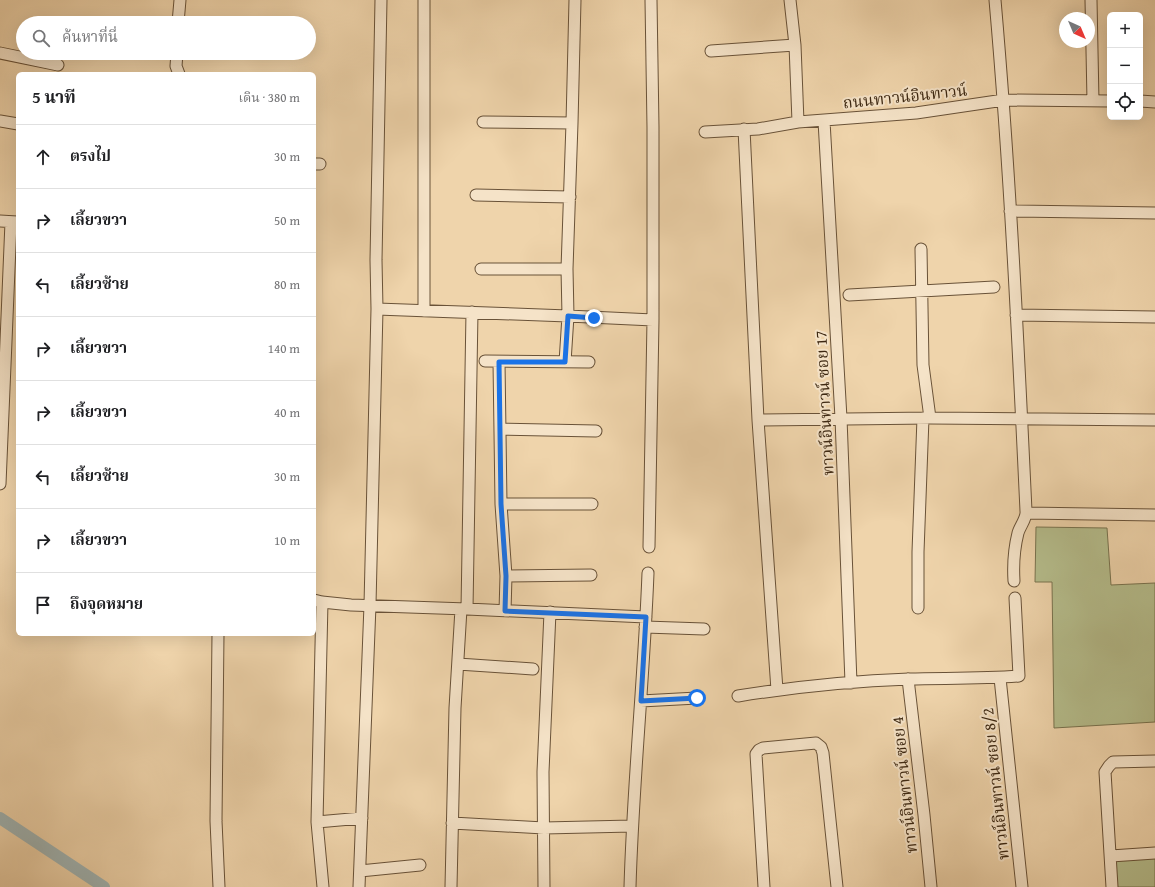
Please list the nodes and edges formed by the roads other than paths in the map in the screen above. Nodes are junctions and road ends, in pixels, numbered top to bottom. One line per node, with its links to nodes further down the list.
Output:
1 (180, 0): 9 (street)
2 (381, 0): 42 (street)
3 (424, 0): 43 (street)
4 (575, 0): 27 (street)
5 (651, 0): 48 (street)
6 (790, 0): 10 (street)
7 (995, 0): 18 (street)
8 (1091, 0): 19 (street)
9 (179, 16)
10 (795, 45): 11 (street); 26 (street)
11 (711, 51)
12 (0, 53): 13 (street)
13 (16, 56)
14 (34, 60): 16 (street)
15 (176, 60): 17 (street)
16 (58, 65)
17 (178, 72)
18 (1004, 100): 19 (street, ถนนทาวน์อินทาวน์); 24 (street, ถนนทาวน์อินทาวน์); 33 (street)
19 (1093, 101): 20 (street, ถนนทาวน์อินทาวน์)
20 (1107, 101)
21 (1143, 102): 22 (street)
22 (1155, 102)
23 (0, 121): 28 (street)
24 (824, 121): 26 (street, ถนนทาวน์อินทาวน์); 53 (street, ทาวน์อินทาวน์ ซอย 17)
25 (483, 122): 27 (street)
26 (798, 122): 29 (street, ถนนทาวน์อินทาวน์)
27 (572, 123): 32 (street)
28 (16, 124)
29 (744, 129): 30 (street, ถนนทาวน์อินทาวน์); 56 (street)
30 (705, 132)
31 (476, 195): 32 (street)
32 (570, 196): 38 (street)
33 (1010, 211): 34 (street); 45 (street)
34 (1155, 213)
35 (10, 222): 60 (street)
36 (922, 249): 40 (street)
37 (481, 269): 38 (street)
38 (567, 270): 46 (street)
39 (994, 287): 40 (street)
40 (922, 292): 41 (street); 54 (street)
41 (849, 295)
42 (377, 309): 43 (street); 72 (street)
43 (424, 311): 44 (street)
44 (472, 312): 46 (street); 74 (street)
45 (1016, 315): 47 (street); 55 (street)
46 (568, 316): 48 (street); 51 (street)
47 (1155, 317)
48 (653, 320): 65 (street)
49 (485, 361): 50 (street)
50 (499, 362): 51 (street); 58 (street)
51 (565, 362): 52 (street)
52 (590, 362)
53 (841, 418): 54 (street); 56 (street); 84 (street, ทาวน์อินทาวน์ ซอย 17)
54 (926, 418): 55 (street); 73 (street)
55 (1022, 418): 57 (street); 63 (street)
56 (758, 420): 85 (street)
57 (1155, 420)
58 (500, 429): 59 (street); 61 (street)
59 (596, 431)
60 (0, 484)
61 (501, 504): 62 (street); 68 (street)
62 (592, 504)
63 (1027, 513): 64 (street); 69 (street)
64 (1155, 515)
65 (649, 547)
66 (648, 573): 77 (street)
67 (591, 575): 68 (street)
68 (506, 576): 75 (street)
69 (1014, 581)
70 (1015, 598): 82 (street)
71 (318, 601): 72 (street); 91 (street)
72 (370, 606): 74 (street); 90 (street)
73 (918, 608)
74 (464, 609): 75 (street); 80 (street)
75 (505, 611): 76 (street)
76 (550, 612): 77 (street); 94 (street)
77 (646, 622): 78 (street); 88 (street)
78 (704, 629)
79 (218, 636): 99 (street)
80 (458, 664): 81 (street); 92 (street)
81 (533, 669)
82 (1000, 678): 83 (street); 108 (street, ทาวน์อินทาวน์ ซอย 8/2)
83 (908, 679): 84 (street); 107 (street, ทาวน์อินทาวน์ ซอย 4)
84 (851, 683): 85 (street)
85 (777, 690): 86 (street)
86 (738, 696)
87 (697, 698): 88 (street)
88 (641, 701): 93 (street)
89 (1155, 761): 96 (street)
90 (362, 818): 91 (street); 98 (street)
91 (317, 822): 100 (street)
92 (452, 823): 94 (street); 102 (street)
93 (632, 826): 94 (street); 104 (street)
94 (544, 828): 103 (street)
95 (1155, 854): 96 (street)
96 (1111, 856): 109 (street)
97 (420, 865): 98 (street)
98 (360, 871): 101 (street)
99 (219, 887)
100 (323, 887)
101 (359, 887)
102 (451, 887)
103 (544, 887)
104 (630, 887)
105 (764, 887): 106 (street)
106 (837, 887)
107 (931, 887)
108 (1022, 887)
109 (1112, 887)

